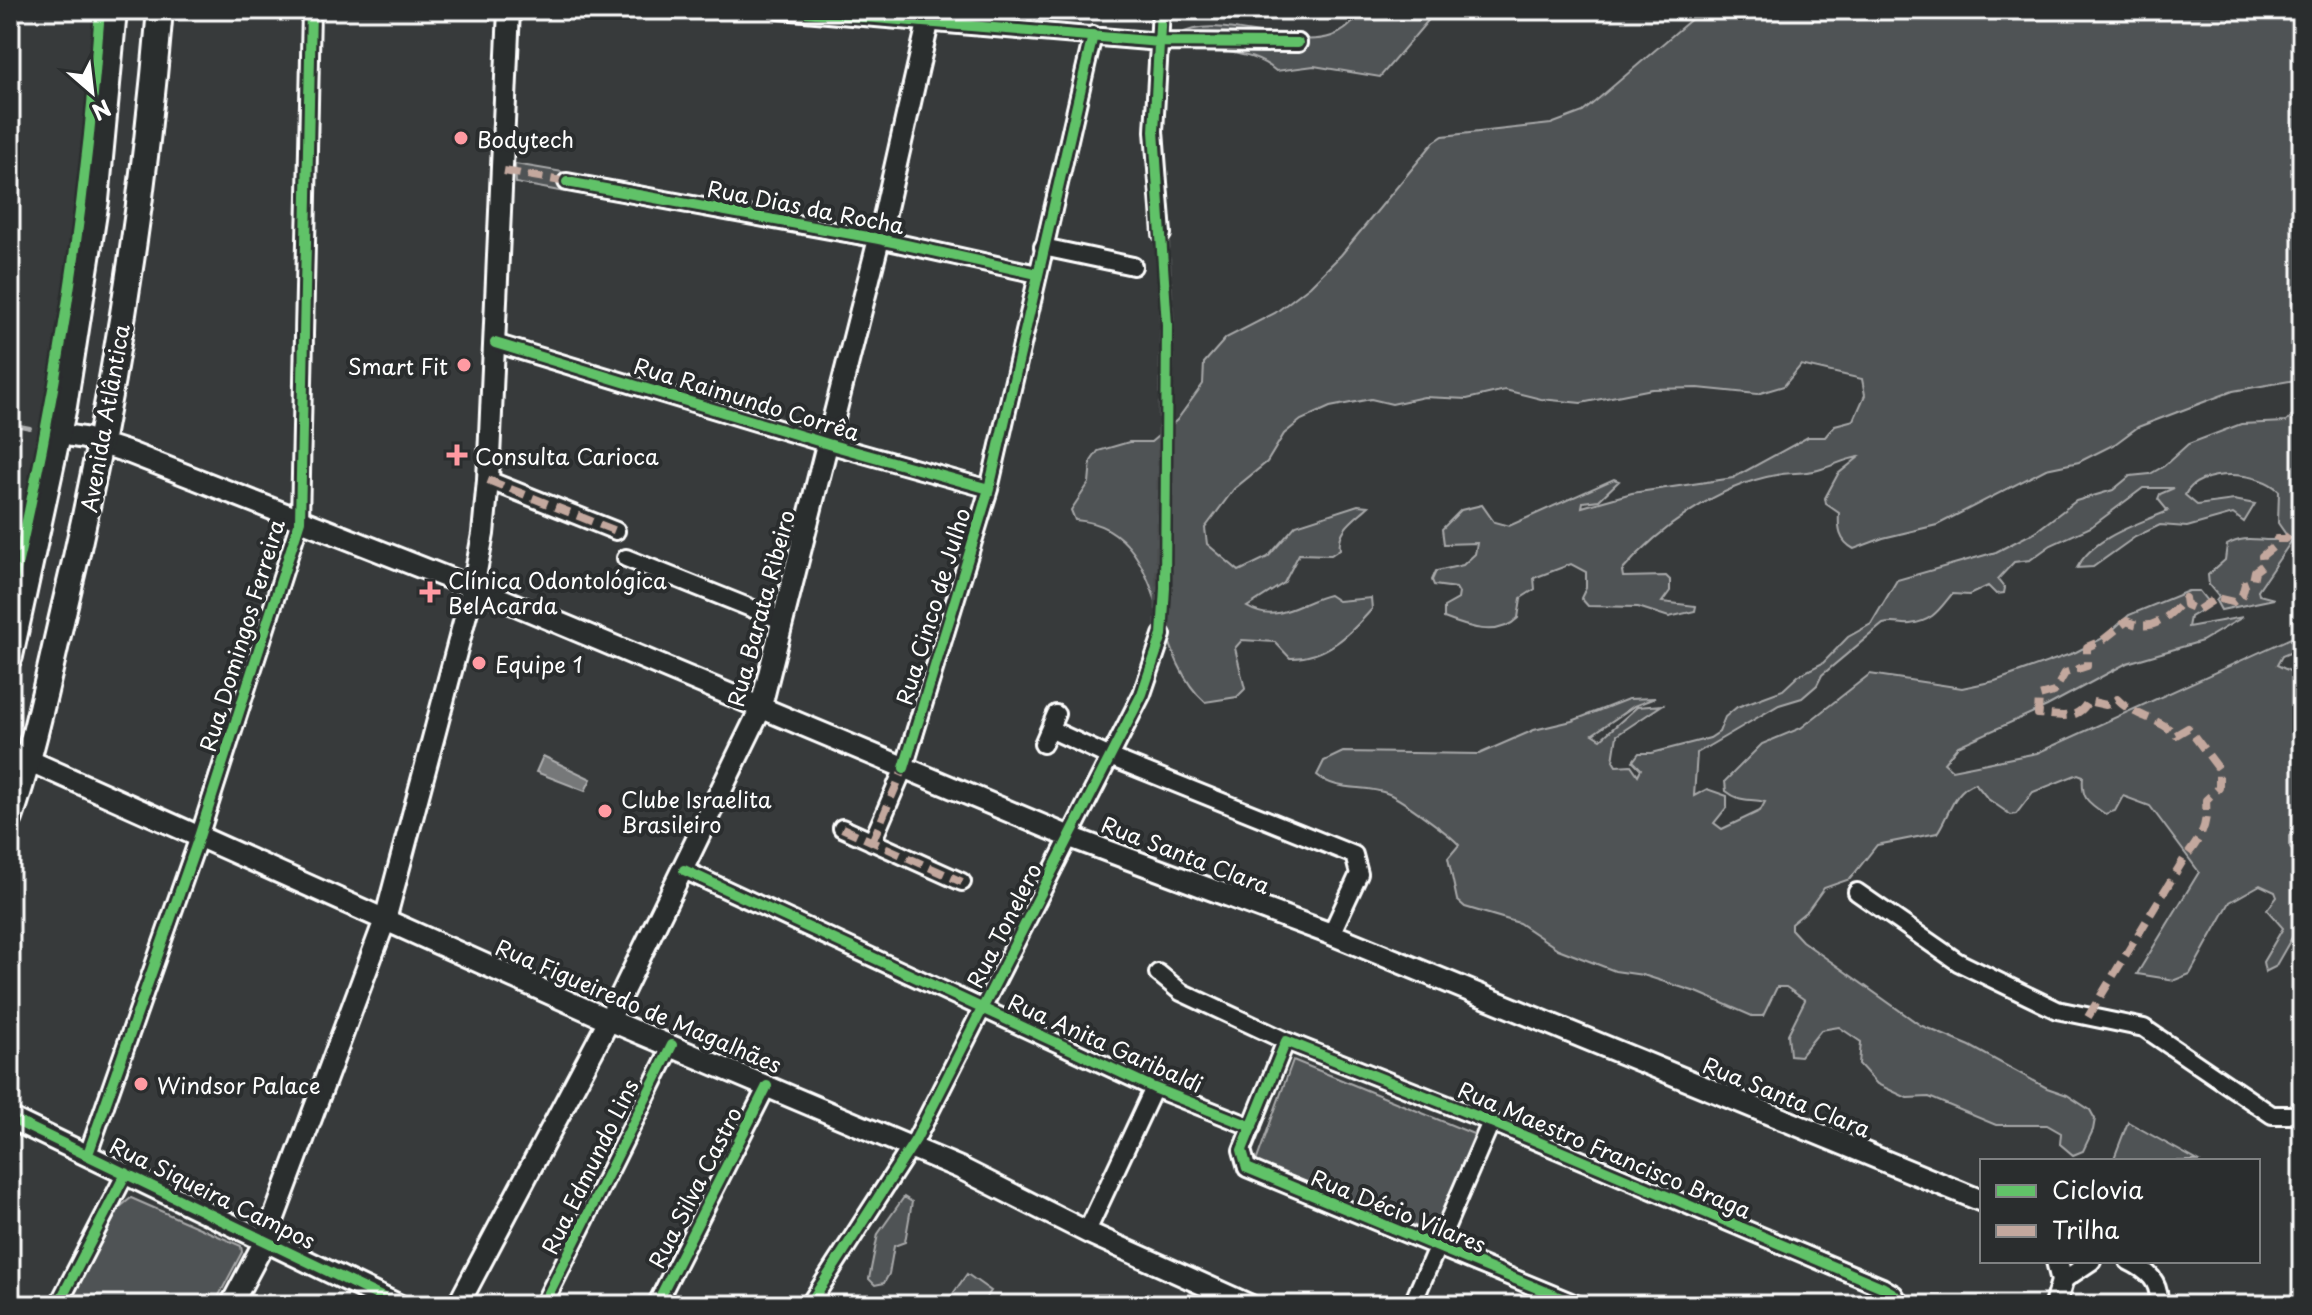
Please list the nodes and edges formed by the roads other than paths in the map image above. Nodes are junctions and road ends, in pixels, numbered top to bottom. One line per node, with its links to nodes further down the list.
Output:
1 (114, 10): 18 (highway, Avenida Atlântica)
2 (160, 10): 19 (highway, Avenida Atlântica)
3 (311, 10): 23 (street, Rua Domingos Ferreira)
4 (509, 10): 17 (main road)
5 (780, 10): 7 (street)
6 (1161, 10): 9 (street)
7 (931, 16): 8 (street); 13 (main road, Rua Barata Ribeiro)
8 (1093, 35): 9 (street); 14 (street, Rua Cinco de Julho)
9 (1160, 42): 10 (street); 12 (street)
10 (1298, 43)
11 (567, 182): 13 (street, Rua Dias da Rocha)
12 (1162, 234)
13 (879, 239): 16 (street, Rua Dias da Rocha); 20 (main road, Rua Barata Ribeiro)
14 (1043, 247): 15 (street); 16 (street, Rua Cinco de Julho)
15 (1133, 266)
16 (1037, 274): 22 (street, Rua Cinco de Julho)
17 (495, 343): 20 (street, Rua Raimundo Corrêa); 21 (main road)
18 (59, 434): 19 (main road, Rua Santa Clara); 29 (highway, Avenida Atlântica)
19 (102, 443): 23 (main road, Rua Santa Clara); 32 (highway, Avenida Atlântica)
20 (828, 444): 22 (street, Rua Raimundo Corrêa); 27 (main road, Rua Barata Ribeiro)
21 (488, 480): 24 (street); 26 (main road)
22 (989, 489): 34 (street, Rua Cinco de Julho)
23 (300, 521): 26 (main road, Rua Santa Clara); 37 (street, Rua Domingos Ferreira)
24 (616, 531)
25 (626, 558): 27 (street)
26 (473, 588): 30 (main road, Rua Santa Clara); 43 (main road)
27 (783, 621): 30 (main road, Rua Barata Ribeiro)
28 (1162, 635): 33 (street, Rua Tonelero)
29 (10, 656)
30 (760, 710): 34 (main road, Rua Santa Clara); 40 (main road, Rua Barata Ribeiro)
31 (1050, 729): 33 (street)
32 (19, 756): 35 (highway, Avenida Atlântica); 37 (main road, Rua Figueiredo de Magalhães)
33 (1110, 757): 38 (street, Rua Tonelero); 44 (street)
34 (904, 768): 38 (main road, Rua Santa Clara); 39 (street, Rua Cinco de Julho)
35 (10, 818)
36 (842, 828): 39 (street)
37 (199, 837): 43 (main road, Rua Figueiredo de Magalhães); 57 (street, Rua Domingos Ferreira)
38 (1070, 837): 44 (main road, Rua Santa Clara); 46 (street, Rua Tonelero)
39 (872, 842): 41 (street)
40 (684, 870): 46 (street, Rua Anita Garibaldi); 47 (main road, Rua Barata Ribeiro)
41 (962, 882)
42 (1857, 892): 52 (street)
43 (385, 920): 47 (main road, Rua Figueiredo de Magalhães); 61 (main road)
44 (1331, 934): 59 (main road, Rua Santa Clara)
45 (1158, 973): 48 (street, Rua Maestro Francisco Braga)
46 (983, 1008): 51 (street, Rua Anita Garibaldi); 56 (street, Rua Tonelero)
47 (609, 1020): 49 (main road, Rua Figueiredo de Magalhães); 71 (main road, Rua Barata Ribeiro)
48 (1286, 1041): 54 (street, Rua Maestro Francisco Braga); 55 (street)
49 (672, 1045): 50 (main road, Rua Figueiredo de Magalhães); 72 (street, Rua Edmundo Lins)
50 (767, 1086): 56 (main road, Rua Figueiredo de Magalhães); 73 (street, Rua Silva Castro)
51 (1154, 1088): 55 (street, Rua Anita Garibaldi); 60 (street)
52 (2302, 1115)
53 (10, 1118): 57 (main road, Rua Siqueira Campos)
54 (1491, 1122): 62 (street); 78 (street, Rua Maestro Francisco Braga)
55 (1252, 1127): 62 (street, Rua Décio Vilares)
56 (911, 1147): 60 (main road, Rua Figueiredo de Magalhães); 74 (street, Rua Tonelero)
57 (88, 1154): 58 (main road, Rua Siqueira Campos)
58 (126, 1173): 61 (main road, Rua Siqueira Campos); 68 (street)
59 (1980, 1200)
60 (1087, 1231): 67 (main road, Rua Figueiredo de Magalhães)
61 (266, 1239): 69 (main road); 70 (main road, Rua Siqueira Campos)
62 (1437, 1247): 76 (street); 77 (street, Rua Décio Vilares)
63 (2058, 1263): 66 (main road)
64 (2089, 1263): 66 (street)
65 (2131, 1263): 80 (street)
66 (2062, 1281): 79 (main road)
67 (1209, 1297): 75 (main road, Rua Figueiredo de Magalhães)
68 (58, 1305)
69 (231, 1305)
70 (398, 1305)
71 (458, 1305)
72 (543, 1305)
73 (656, 1305)
74 (809, 1305)
75 (1249, 1305)
76 (1412, 1305)
77 (1578, 1305)
78 (1901, 1305)
79 (2055, 1305)
80 (2158, 1305)

